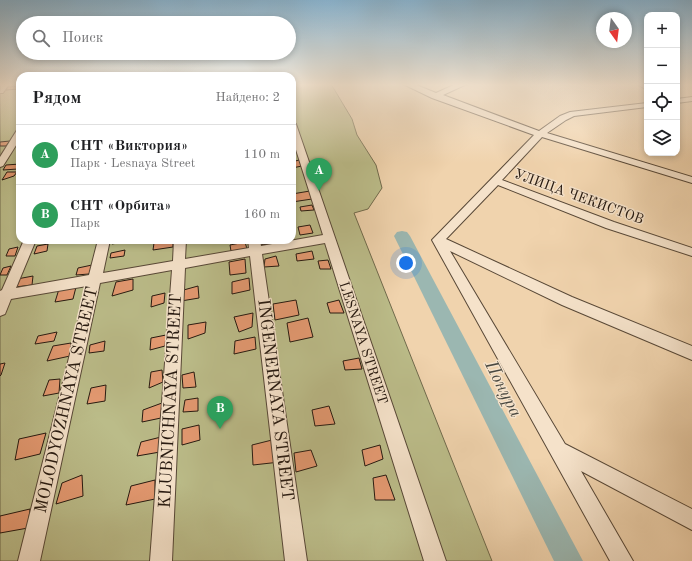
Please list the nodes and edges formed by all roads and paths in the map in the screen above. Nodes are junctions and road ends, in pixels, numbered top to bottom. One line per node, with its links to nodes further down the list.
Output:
1 (474, 110): 3 (street)
2 (605, 110): 3 (street, УЛИЦА ЧЕКИСТОВ)
3 (541, 135): 7 (street); 8 (street, УЛИЦА ЧЕКИСТОВ)
4 (296, 136): 9 (street, LESNAYA STREET)
5 (16, 138): 6 (street)
6 (0, 164)
7 (692, 180)
8 (496, 181): 10 (street); 17 (street, УЛИЦА ЧЕКИСТОВ)
9 (329, 238): 11 (street); 28 (street, LESNAYA STREET)
10 (438, 240): 22 (street); 23 (street)
11 (296, 242)
12 (28, 244): 20 (street)
13 (103, 244): 19 (street, MOLODYOZHNAYA STREET)
14 (180, 244): 18 (street, KLUBNICHNAYA STREET)
15 (274, 244): 16 (street)
16 (255, 246): 18 (street); 27 (street, INGENERNAYA STREET)
17 (692, 252)
18 (179, 266): 19 (street); 26 (street, KLUBNICHNAYA STREET)
19 (95, 279): 20 (street); 25 (street, MOLODYOZHNAYA STREET)
20 (3, 296): 21 (street)
21 (0, 310)
22 (692, 353)
23 (559, 452): 24 (street); 29 (street)
24 (692, 520)
25 (29, 561)
26 (162, 561)
27 (296, 561)
28 (435, 561)
29 (622, 561)

